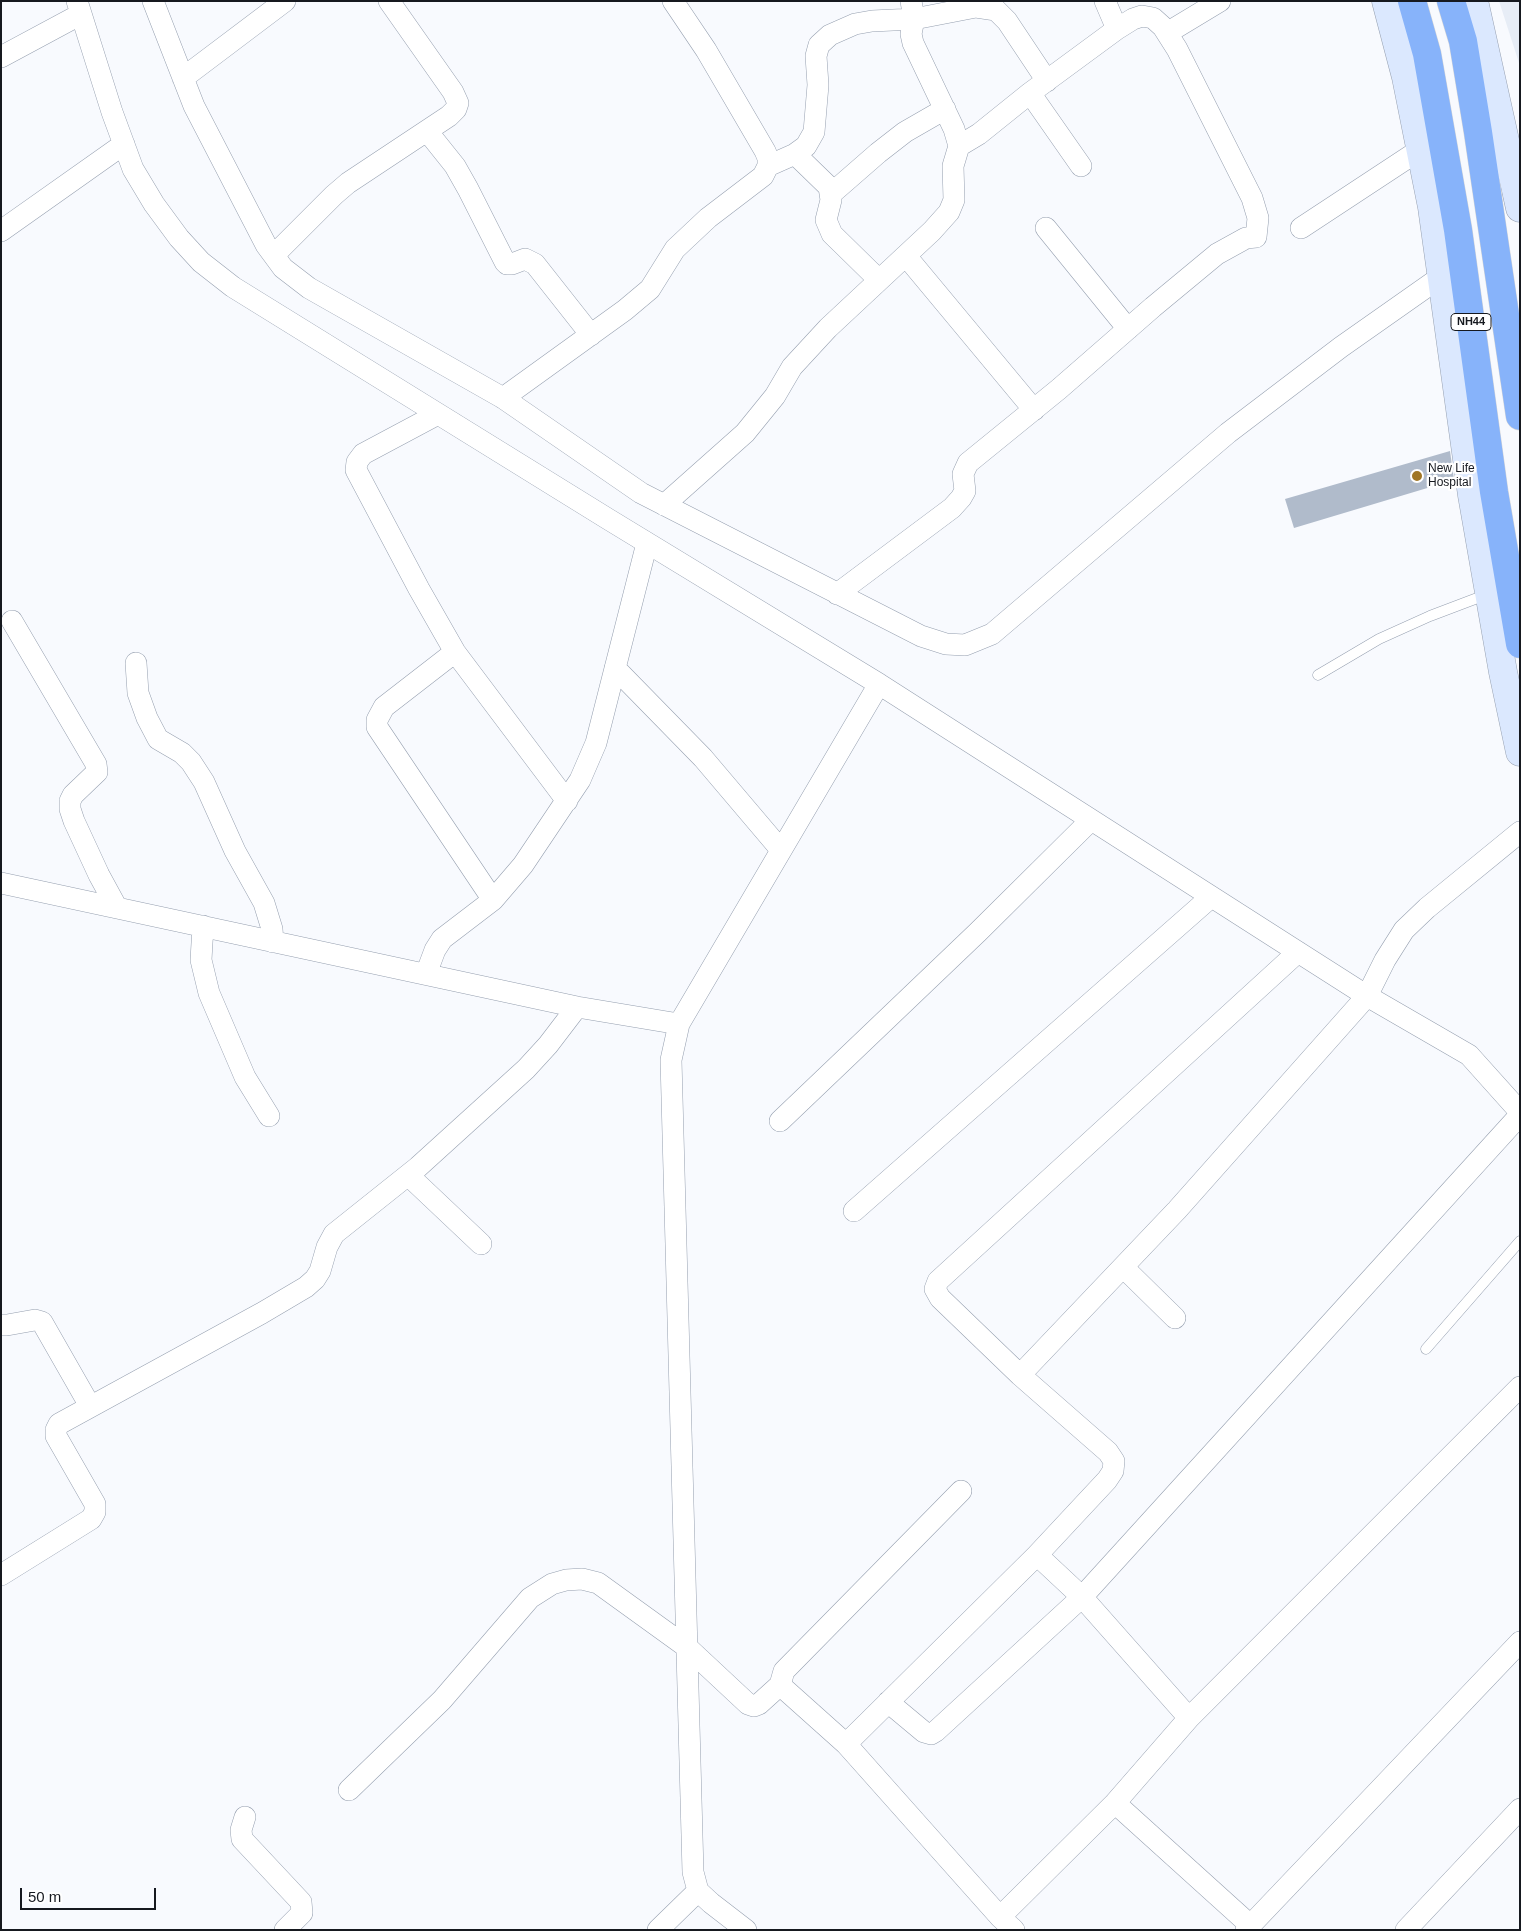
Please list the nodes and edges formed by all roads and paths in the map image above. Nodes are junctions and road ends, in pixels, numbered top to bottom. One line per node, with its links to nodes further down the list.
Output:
1 (153, 1): 17 (street)
2 (285, 1): 17 (street)
3 (389, 1): 21 (street)
4 (673, 1): 26 (street)
5 (1105, 1): 14 (street)
6 (1220, 1): 15 (street)
7 (1386, 1): 24 (street)
8 (1412, 1): 49 (highway, NH44)
9 (1451, 1): 43 (highway, NH44)
10 (1474, 1): 28 (street)
11 (998, 6): 13 (street); 18 (street)
12 (79, 8): 16 (street); 22 (street)
13 (912, 10): 20 (street); 25 (street)
14 (1117, 29): 15 (street); 18 (street)
15 (1167, 33): 38 (street)
16 (1, 57)
17 (183, 78): 34 (street)
18 (1047, 80): 19 (street)
19 (1030, 93): 23 (street); 27 (street)
20 (944, 110): 23 (street); 29 (street)
21 (427, 131): 34 (street); 39 (street)
22 (124, 144): 33 (street); 42 (street)
23 (959, 146): 35 (street)
24 (1421, 149): 32 (street); 36 (street)
25 (795, 154): 26 (street); 29 (street)
26 (768, 166): 39 (street)
27 (1081, 166)
28 (1516, 168): 30 (street)
29 (831, 194): 37 (street)
30 (1520, 208)
31 (1046, 228): 38 (street)
32 (1301, 228)
33 (1, 232)
34 (274, 256): 40 (street)
35 (906, 256): 37 (street); 41 (street)
36 (1442, 276): 46 (street); 47 (street)
37 (879, 280): 44 (street)
38 (1128, 329): 41 (street)
39 (591, 335): 40 (street)
40 (503, 398): 44 (street)
41 (1034, 410): 46 (street)
42 (438, 414): 45 (street); 50 (street)
43 (1520, 416)
44 (664, 505): 46 (street)
45 (647, 543): 52 (street); 54 (street)
46 (837, 594)
47 (1489, 594): 53 (lane); 55 (street)
48 (12, 621): 63 (street)
49 (1520, 644)
50 (455, 652): 56 (street); 62 (street)
51 (136, 663): 65 (street)
52 (615, 668): 56 (street); 59 (street)
53 (1318, 675)
54 (879, 684): 57 (street); 59 (street)
55 (1520, 752)
56 (567, 801): 62 (street)
57 (1091, 820): 61 (street); 73 (street)
58 (1520, 832): 68 (street)
59 (782, 850): 70 (street)
60 (1, 883): 63 (street)
61 (1212, 897): 66 (street); 75 (street)
62 (493, 900): 67 (street)
63 (117, 908): 64 (street)
64 (203, 926): 65 (street); 72 (street)
65 (273, 942): 67 (street)
66 (1298, 952): 68 (street); 82 (street)
67 (426, 974): 69 (street)
68 (1370, 989): 71 (street); 78 (street)
69 (577, 1007): 70 (street); 74 (street)
70 (679, 1024): 90 (street)
71 (1520, 1113): 88 (street)
72 (268, 1116)
73 (780, 1121)
74 (408, 1175): 77 (street); 84 (street)
75 (854, 1211)
76 (1520, 1241): 81 (lane)
77 (481, 1244)
78 (1123, 1267): 79 (street); 82 (street)
79 (1176, 1318)
80 (1, 1325): 84 (street)
81 (1426, 1349)
82 (1020, 1375): 86 (street)
83 (1520, 1387): 93 (street)
84 (90, 1406): 87 (street)
85 (961, 1491): 91 (street)
86 (1037, 1555): 88 (street); 92 (street)
87 (1, 1575)
88 (1082, 1597): 92 (street); 93 (street)
89 (1520, 1642): 101 (street)
90 (688, 1648): 91 (street); 95 (street); 99 (street)
91 (780, 1685): 94 (street)
92 (888, 1702): 94 (street)
93 (1188, 1718): 96 (street)
94 (846, 1744): 100 (street)
95 (349, 1790)
96 (1115, 1804): 100 (street); 101 (street)
97 (1520, 1809): 105 (street)
98 (245, 1817): 102 (street)
99 (698, 1891): 103 (street); 104 (street)
100 (1007, 1923)
101 (1248, 1928)
102 (285, 1930)
103 (658, 1930)
104 (746, 1930)
105 (1406, 1930)

